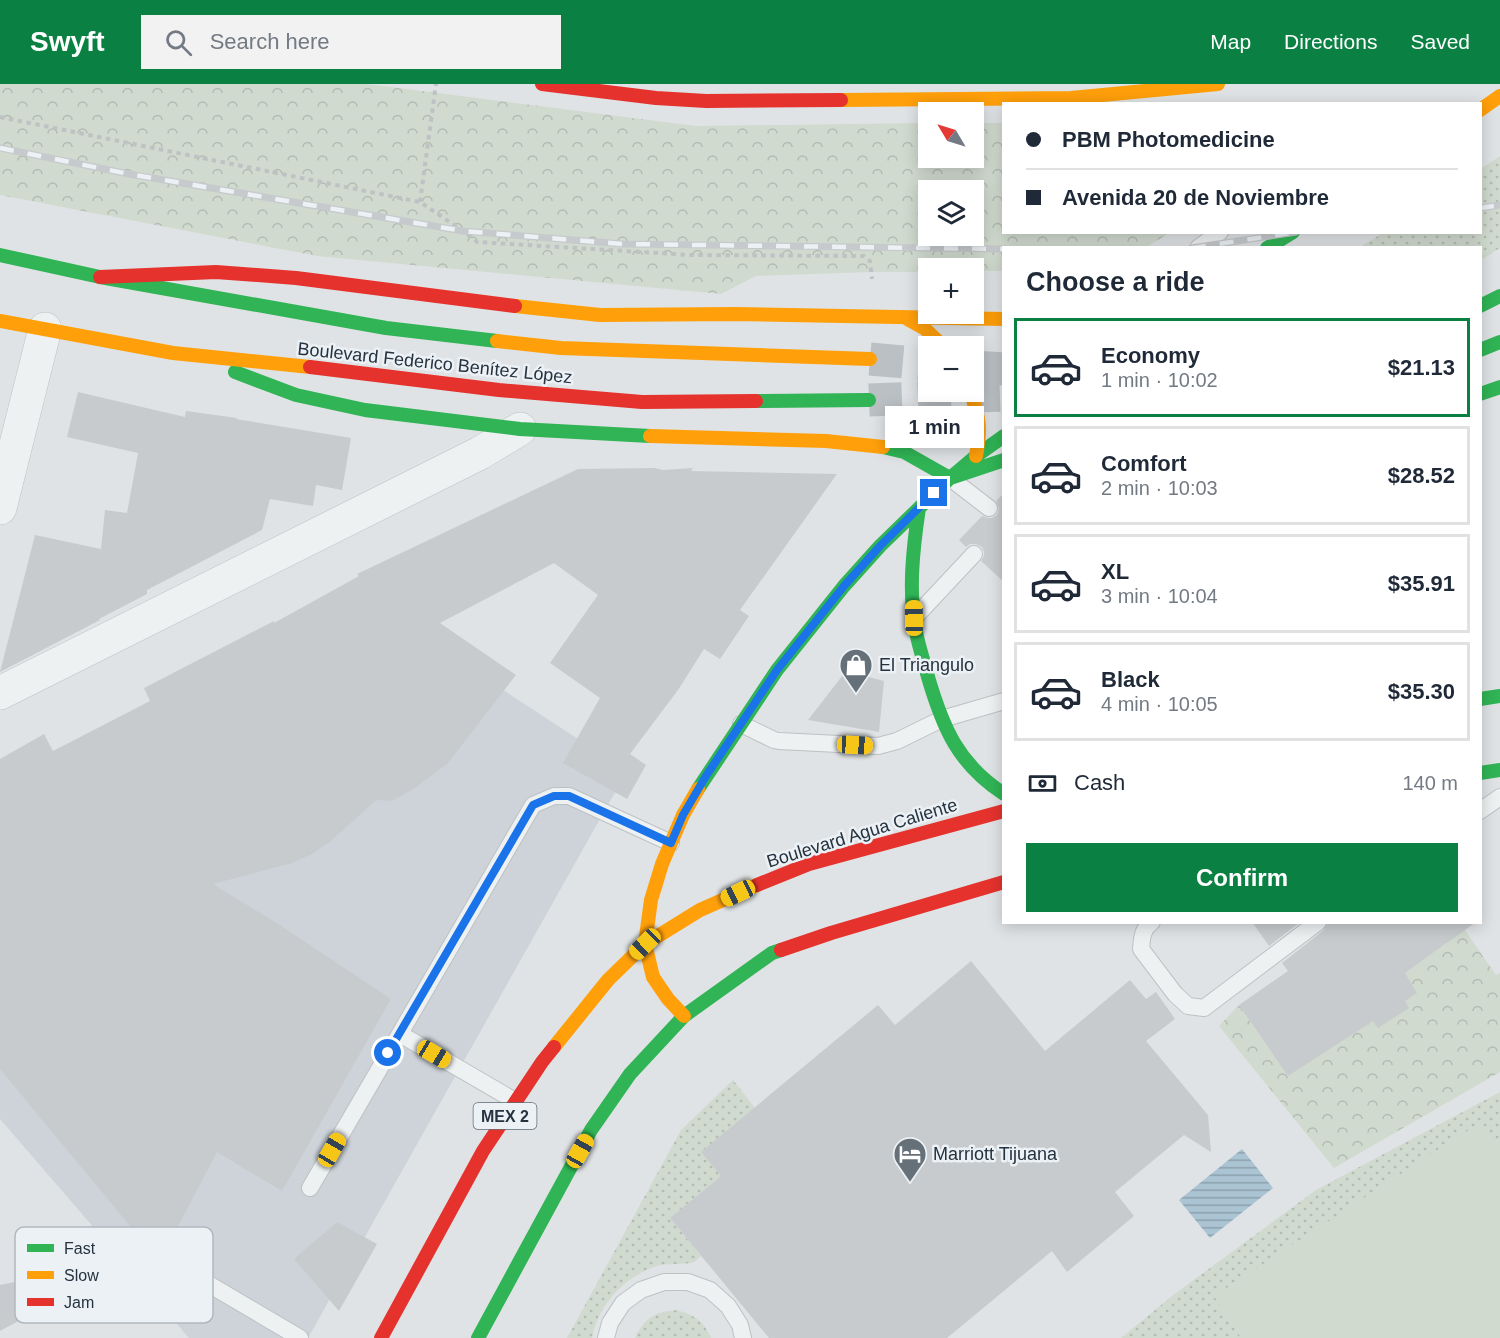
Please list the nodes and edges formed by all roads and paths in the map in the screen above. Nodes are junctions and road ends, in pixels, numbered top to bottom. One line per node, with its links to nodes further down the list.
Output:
1 (436, 84): 7 (path)
2 (542, 84): 3 (main road)
3 (1218, 84)
4 (1500, 96): 5 (main road)
5 (1482, 109)
6 (0, 117): 7 (path)
7 (420, 202): 14 (path)
8 (1217, 234): 10 (lane)
9 (1290, 234): 11 (main road)
10 (1201, 246)
11 (1271, 246)
12 (0, 255): 13 (main road)
13 (99, 277): 17 (main road); 25 (main road, Boulevard Federico Benítez López)
14 (872, 281)
15 (1500, 296): 16 (main road)
16 (1482, 305)
17 (904, 317): 18 (main road); 21 (main road)
18 (1002, 319)
19 (0, 321): 20 (main road, Boulevard Federico Benítez López)
20 (45, 329): 24 (main road, Boulevard Federico Benítez López); 37 (street)
21 (932, 336)
22 (1500, 342): 23 (main road)
23 (1482, 349)
24 (173, 353): 28 (main road, Boulevard Federico Benítez López); 32 (main road)
25 (870, 360)
26 (1500, 387): 27 (main road)
27 (1482, 393)
28 (869, 400)
29 (936, 402): 31 (path)
30 (974, 402): 34 (main road)
31 (911, 422)
32 (520, 429): 36 (main road); 42 (street)
33 (1002, 437): 34 (main road)
34 (976, 456): 36 (main road)
35 (1002, 461): 36 (main road)
36 (950, 478): 38 (main road); 39 (lane)
37 (0, 508)
38 (919, 508): 41 (main road); 47 (main road)
39 (989, 508)
40 (974, 554): 41 (lane)
41 (914, 618): 46 (main road)
42 (0, 693)
43 (1500, 696): 44 (main road)
44 (1482, 699)
45 (1002, 702): 46 (lane)
46 (942, 719): 47 (lane); 50 (main road)
47 (741, 724): 54 (main road)
48 (1500, 770): 49 (main road)
49 (1482, 773)
50 (1002, 792)
51 (1500, 797): 52 (lane)
52 (1482, 810)
53 (1002, 812): 58 (main road, Boulevard Agua Caliente / MEX 2)
54 (671, 843): 58 (main road); 60 (lane)
55 (1002, 883): 59 (main road)
56 (1150, 924): 57 (lane)
57 (1315, 924)
58 (645, 944): 59 (main road); 61 (main road, Boulevard Agua Caliente / MEX 2)
59 (684, 1016): 66 (main road)
60 (400, 1034): 61 (lane); 62 (lane)
61 (516, 1101): 65 (main road, Boulevard Agua Caliente / MEX 2)
62 (310, 1188)
63 (213, 1287): 64 (lane)
64 (300, 1338)
65 (381, 1338)
66 (478, 1338)
67 (606, 1338): 68 (lane)
68 (743, 1338)

